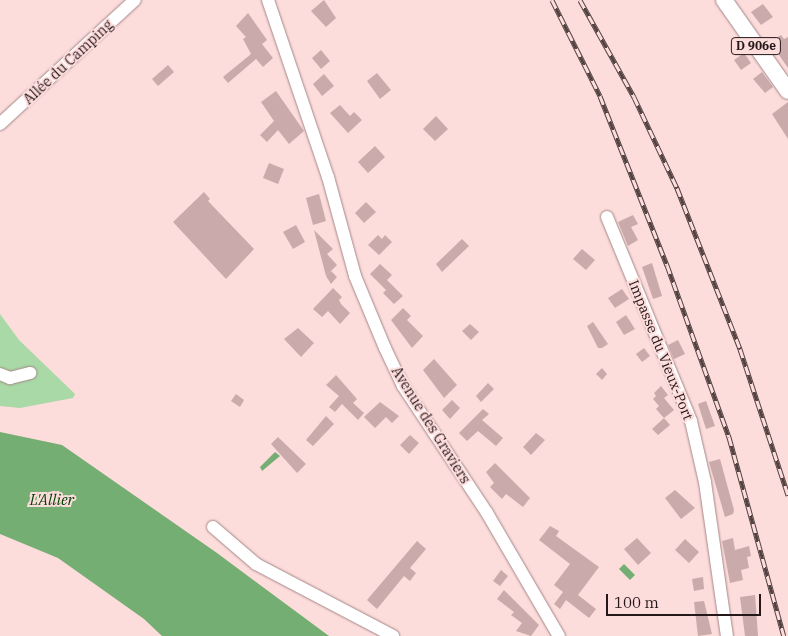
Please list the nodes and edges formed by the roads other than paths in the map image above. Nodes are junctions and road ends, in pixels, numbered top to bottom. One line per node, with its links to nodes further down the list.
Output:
1 (135, 0): 5 (street, Allée du Camping)
2 (268, 0): 11 (street, Avenue des Graviers)
3 (724, 0): 4 (main road, D 906e)
4 (788, 91)
5 (0, 124)
6 (607, 217): 12 (street, Impasse du Vieux-Port)
7 (30, 373): 8 (street)
8 (0, 374)
9 (213, 526): 10 (street)
10 (393, 636)
11 (559, 636)
12 (727, 636)

